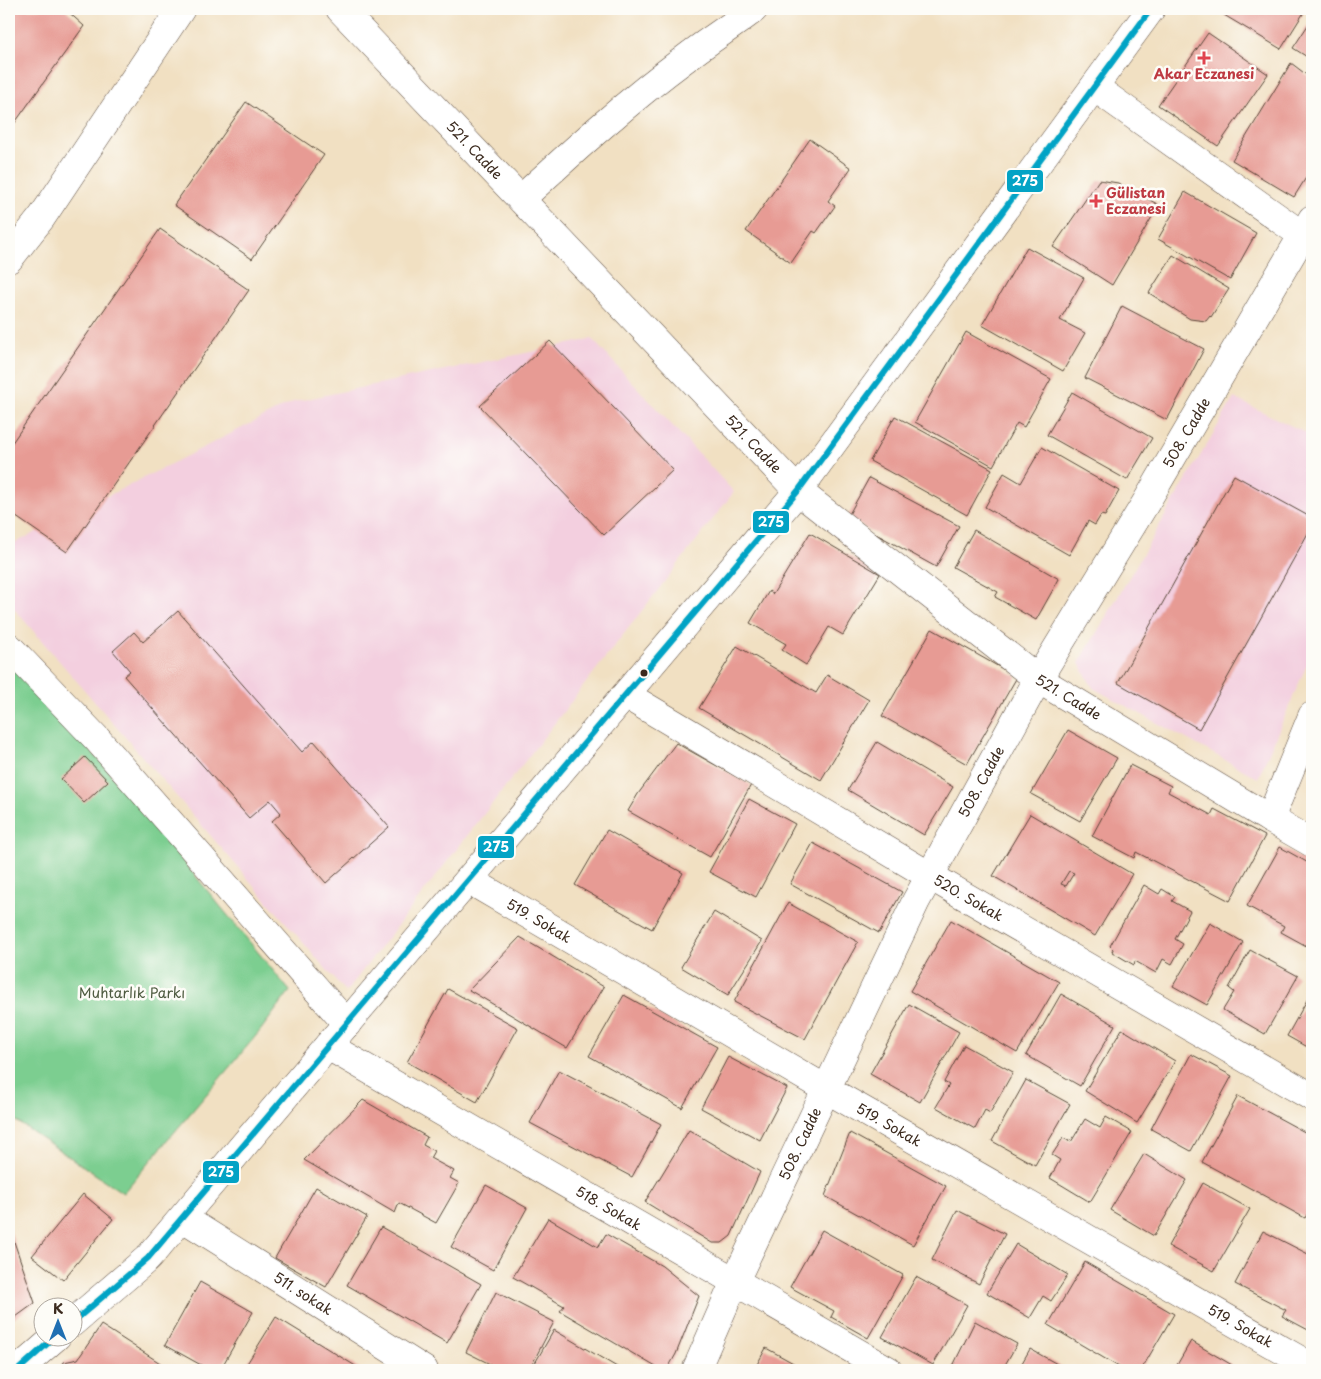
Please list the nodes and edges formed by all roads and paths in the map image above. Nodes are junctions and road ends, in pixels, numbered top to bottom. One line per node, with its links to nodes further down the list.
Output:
1 (181, 9): 8 (street)
2 (340, 9): 6 (street, 521. Cadde)
3 (754, 9): 6 (street)
4 (1138, 14): 5 (street)
5 (1094, 87): 7 (street); 9 (street)
6 (521, 199): 9 (street, 521. Cadde)
7 (1307, 227): 11 (street, 508. Cadde)
8 (9, 259)
9 (798, 491): 11 (street, 521. Cadde); 12 (street)
10 (9, 647): 18 (street)
11 (1038, 679): 14 (street, 521. Cadde); 16 (street, 508. Cadde)
12 (626, 695): 16 (street, 520. Sokak); 17 (street)
13 (1312, 716): 14 (street)
14 (1270, 819): 15 (street, 521. Cadde)
15 (1312, 843)
16 (930, 876): 20 (street, 508. Cadde); 21 (street, 520. Sokak)
17 (469, 880): 18 (street); 20 (street, 519. Sokak)
18 (347, 1024): 19 (street)
19 (328, 1046): 22 (street); 23 (street, 518. Sokak)
20 (826, 1089): 23 (street, 508. Cadde); 26 (street, 519. Sokak)
21 (1312, 1097)
22 (183, 1218): 24 (street); 28 (street, 511. sokak)
23 (735, 1281): 29 (street, 508. Cadde); 30 (street, 518. Sokak)
24 (82, 1314)
25 (46, 1346): 27 (street)
26 (1312, 1367)
27 (18, 1370)
28 (424, 1370)
29 (696, 1370)
30 (888, 1370)

